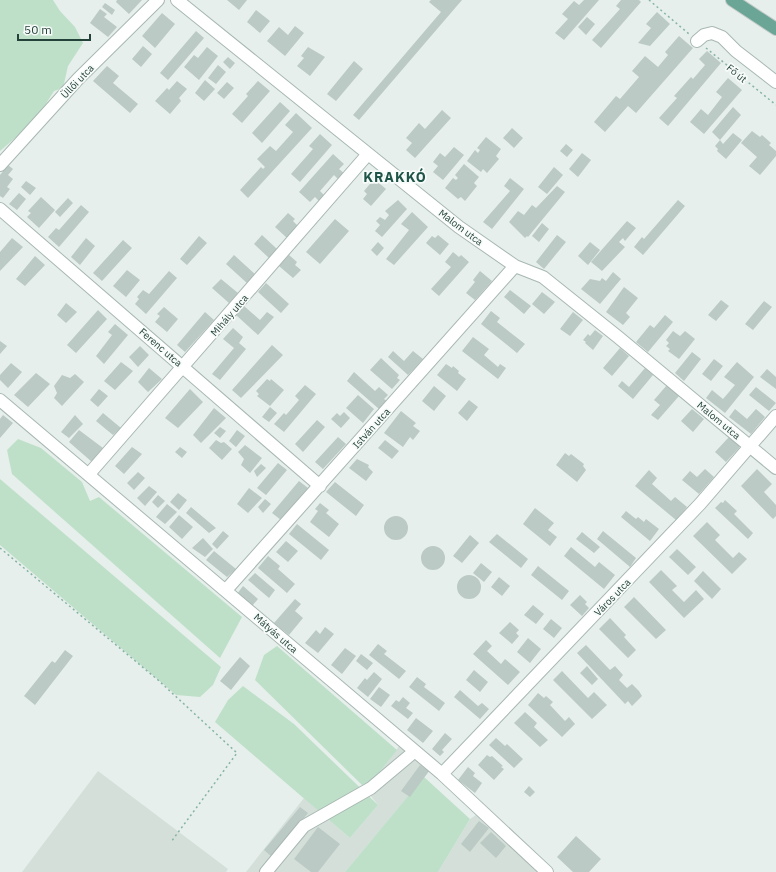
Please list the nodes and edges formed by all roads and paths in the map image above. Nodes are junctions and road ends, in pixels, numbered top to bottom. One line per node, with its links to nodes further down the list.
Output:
1 (158, 0): 10 (street, Üllői utca)
2 (177, 0): 9 (street, Malom utca)
3 (649, 0): 6 (path, Fő út)
4 (732, 0): 5 (main road)
5 (776, 29)
6 (697, 41): 7 (street, Fő út); 8 (path, Fő út)
7 (776, 82)
8 (776, 105)
9 (368, 154): 12 (street, Malom utca); 13 (street, Mihály utca)
10 (0, 165)
11 (0, 209): 13 (street, Ferenc utca)
12 (515, 266): 16 (street, Malom utca); 19 (street, István utca)
13 (184, 367): 18 (street, Mihály utca); 19 (street, Ferenc utca)
14 (0, 400): 18 (street, Mátyás utca)
15 (776, 416): 16 (street, Város utca)
16 (750, 446): 17 (street, Malom utca); 23 (street, Város utca)
17 (776, 468)
18 (89, 474): 21 (street, Mátyás utca)
19 (320, 486): 21 (street, István utca)
20 (0, 548): 24 (path)
21 (226, 590): 22 (street, Mátyás utca)
22 (415, 751): 23 (street, Mátyás utca); 25 (street)
23 (442, 774): 26 (street, Mátyás utca)
24 (170, 842)
25 (266, 872)
26 (547, 872)

